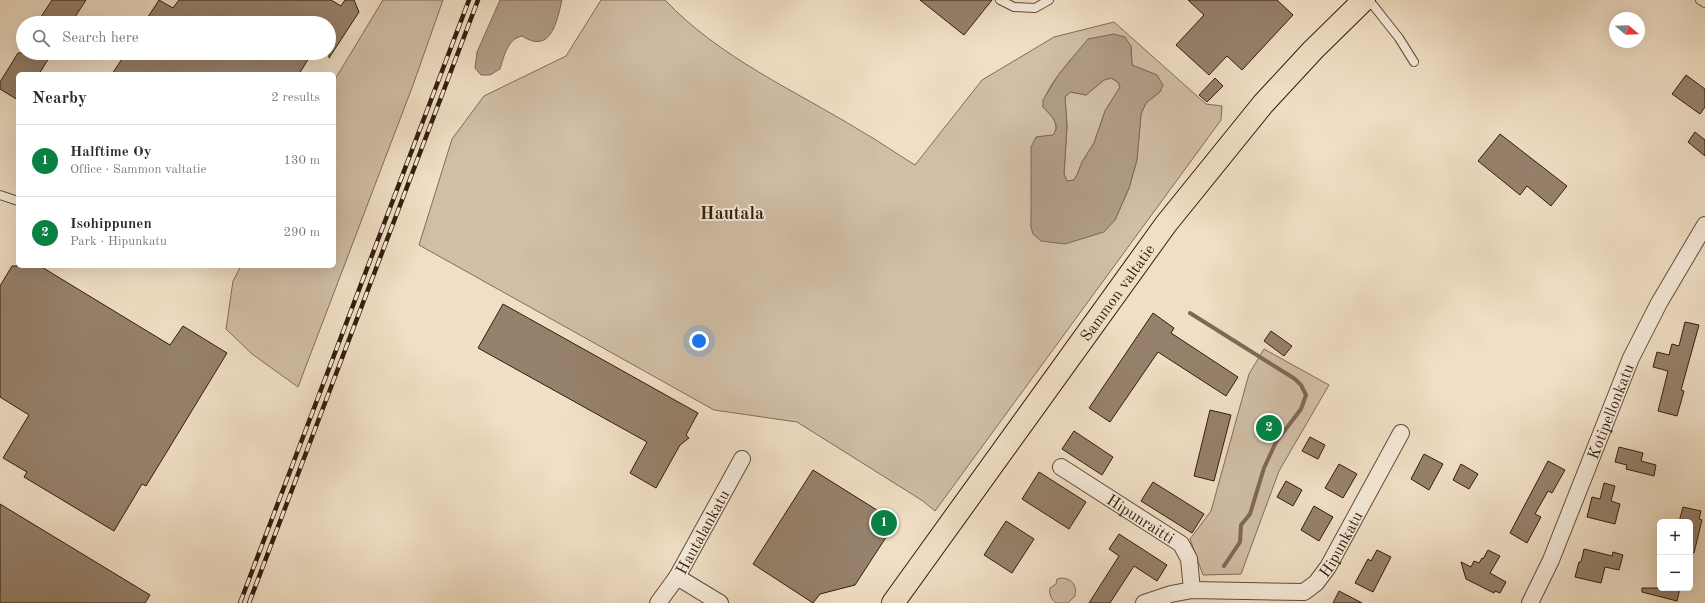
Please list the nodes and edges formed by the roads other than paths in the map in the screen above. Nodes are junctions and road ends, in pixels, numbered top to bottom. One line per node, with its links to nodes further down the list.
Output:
1 (1000, 0): 2 (lane)
2 (1050, 0)
3 (1364, 0): 19 (main road, Sammon valtatie)
4 (1369, 0): 7 (lane)
5 (1700, 0): 6 (lane)
6 (1705, 4)
7 (1414, 62)
8 (0, 195): 9 (lane)
9 (16, 200)
10 (1705, 226): 21 (street, Kotipellonkatu)
11 (1401, 433): 16 (street, Hipunkatu)
12 (742, 459): 14 (street, Hautalankatu)
13 (1061, 467): 15 (street, Hipunraitti)
14 (677, 577): 17 (street, Hautalankatu); 18 (street)
15 (1192, 590): 16 (street, Hipunkatu); 20 (street, Hipunkatu)
16 (1305, 597)
17 (658, 603)
18 (720, 603)
19 (893, 603)
20 (1144, 603)
21 (1530, 603)

